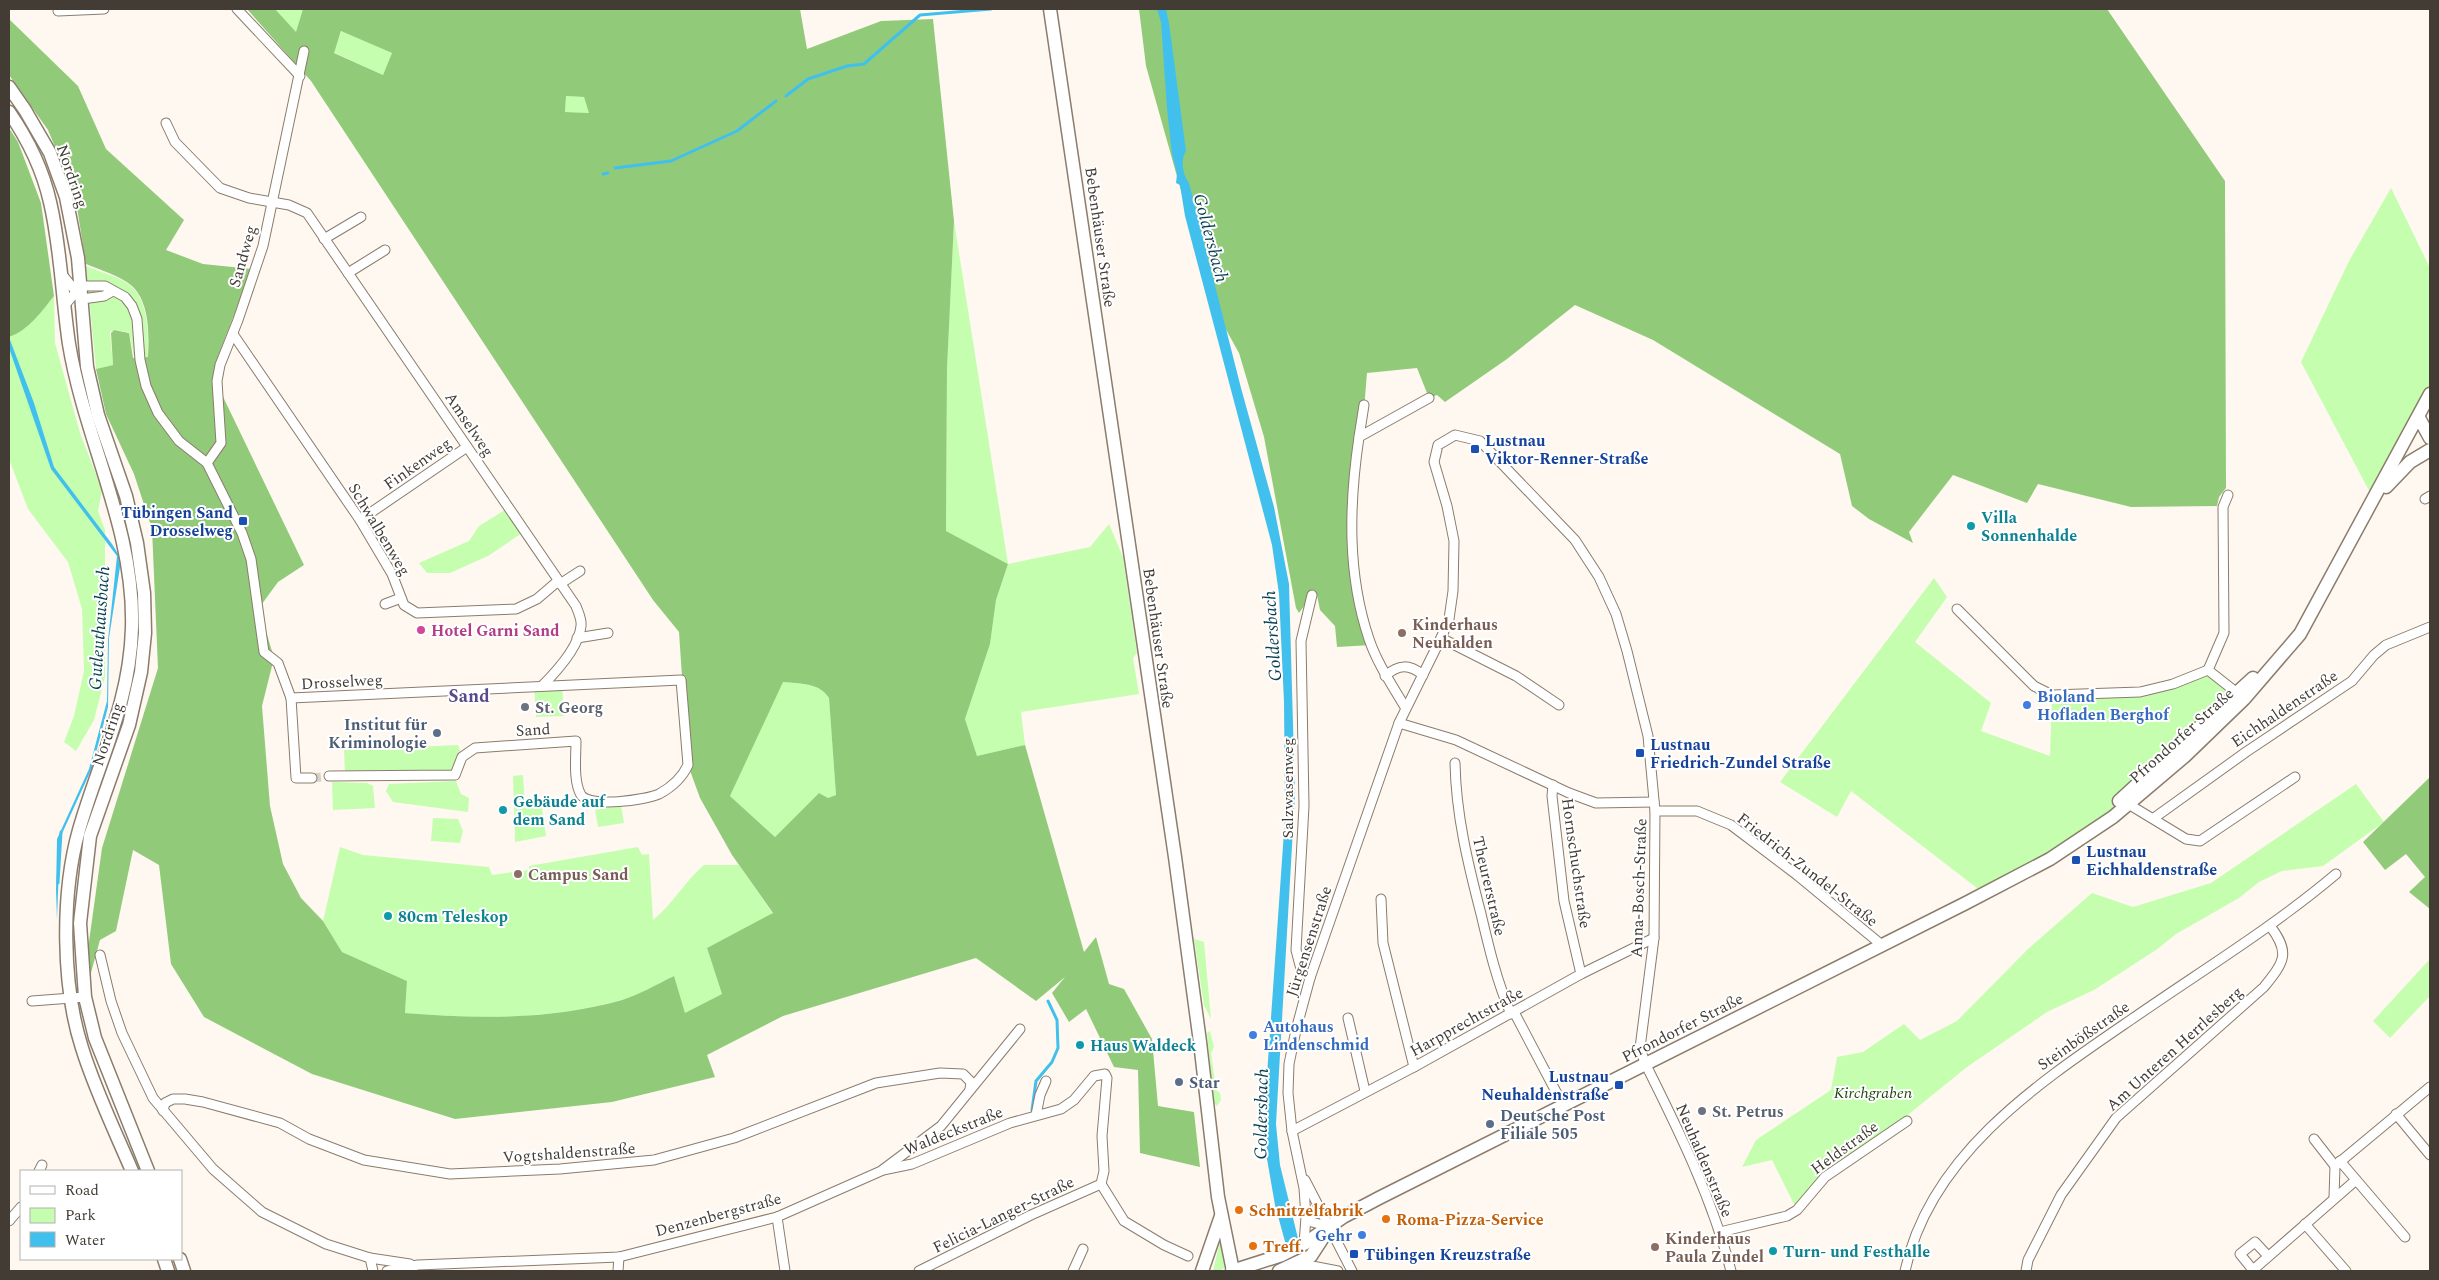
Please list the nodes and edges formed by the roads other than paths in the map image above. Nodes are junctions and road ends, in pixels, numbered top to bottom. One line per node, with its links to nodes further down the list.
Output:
1 (104, 9): 4 (street)
2 (237, 9): 6 (street)
3 (1050, 9): 98 (street, Bebenhäuser Straße)
4 (58, 12)
5 (304, 51): 6 (street, Sandweg)
6 (300, 76): 10 (street, Sandweg)
7 (9, 87): 16 (street, Nordring)
8 (9, 112): 14 (street, Nordring)
9 (166, 123): 10 (street, Amselweg)
10 (272, 202): 12 (street, Amselweg); 19 (street, Sandweg)
11 (361, 217): 12 (street)
12 (324, 239): 15 (street, Amselweg)
13 (385, 250): 15 (street)
14 (60, 273): 16 (street); 18 (street, Nordring)
15 (348, 273): 27 (street, Amselweg)
16 (79, 292): 17 (street); 17 (street, Drosselweg); 18 (street); 69 (street, Nordring)
17 (111, 292): 29 (street, Drosselweg)
18 (64, 306): 70 (street, Nordring)
19 (233, 334): 29 (street, Sandweg); 32 (street, Schwalbenweg)
20 (2430, 394): 23 (street, Pfrondorfer Straße)
21 (1429, 398): 25 (street)
22 (1364, 406): 25 (street)
23 (2418, 418): 24 (street); 26 (street); 31 (street, Pfrondorfer Straße)
24 (2430, 424)
25 (1359, 437): 45 (street)
26 (2430, 438)
27 (467, 446): 32 (street, Finkenweg); 34 (street, Amselweg)
28 (2430, 450): 31 (street)
29 (207, 463): 48 (street, Drosselweg)
30 (2228, 495): 43 (street)
31 (2374, 500): 47 (street, Pfrondorfer Straße)
32 (360, 520): 36 (street, Schwalbenweg)
33 (580, 571): 34 (street, Schwalbenweg)
34 (559, 583): 36 (street, Schwalbenweg); 41 (street, Amselweg)
35 (1312, 595): 68 (street, Salzwasenweg)
36 (401, 598): 37 (street)
37 (385, 604)
38 (1957, 609): 43 (street)
39 (2430, 628): 60 (street, Eichhaldenstraße)
40 (608, 633): 41 (street)
41 (577, 638): 46 (street, Amselweg)
42 (1442, 638): 44 (street, Jürgensenstraße); 49 (street); 59 (street, Anna-Bosch-Straße)
43 (2208, 670): 47 (street)
44 (1423, 675): 45 (street); 50 (street, Jürgensenstraße)
45 (1385, 676): 50 (street)
46 (542, 686): 48 (street, Drosselweg); 53 (street, Drosselweg)
47 (2241, 696): 58 (street, Pfrondorfer Straße)
48 (291, 698): 56 (street)
49 (1559, 705)
50 (1405, 707): 51 (street, Jürgensenstraße)
51 (1398, 722): 57 (street); 68 (street, Jürgensenstraße)
52 (1455, 763): 72 (street, Theurerstraße)
53 (688, 765): 54 (street, Sand)
54 (329, 776)
55 (2295, 777): 60 (street)
56 (312, 778)
57 (1555, 785): 59 (street, Friedrich-Zundel-Straße); 67 (street, Hornschuchstraße)
58 (2125, 802): 60 (street); 65 (street, Pfrondorfer Straße)
59 (1655, 806): 64 (street, Anna-Bosch-Straße); 65 (street, Friedrich-Zundel-Straße)
60 (2154, 818)
61 (2336, 874): 63 (street, Steinbößstraße)
62 (1381, 899): 76 (street)
63 (2270, 926): 127 (street, Steinbößstraße); 128 (street, Am Unteren Herrlesberg)
64 (1654, 938): 67 (street, Harpprechtstraße); 75 (street, Anna-Bosch-Straße)
65 (1883, 946): 75 (street, Pfrondorfer Straße)
66 (100, 955): 82 (street)
67 (1581, 974): 72 (street, Harpprechtstraße)
68 (1310, 978): 86 (street, Jürgensenstraße)
69 (85, 997): 70 (street); 91 (street, Nordring)
70 (71, 998): 71 (street); 90 (street, Nordring)
71 (32, 1001)
72 (1513, 1013): 76 (street, Harpprechtstraße); 81 (street, Theurerstraße)
73 (1348, 1018): 80 (street)
74 (1020, 1029): 79 (street, Denzenbergstraße)
75 (1645, 1063): 81 (street, Pfrondorfer Straße); 104 (street, Neuhaldenstraße)
76 (1414, 1067): 80 (street, Harpprechtstraße)
77 (1046, 1081): 83 (street)
78 (2430, 1087): 84 (street)
79 (970, 1089): 82 (street, Vogtshaldenstraße); 92 (street, Denzenbergstraße)
80 (1365, 1091): 86 (street, Harpprechtstraße)
81 (1563, 1105): 103 (street, Pfrondorfer Straße)
82 (163, 1111): 111 (street)
83 (1036, 1114): 92 (street, Waldeckstraße); 95 (street, Waldeckstraße)
84 (2396, 1114): 88 (street); 89 (street)
85 (1906, 1121): 104 (street, Heldstraße)
86 (1292, 1131): 93 (street, Jürgensenstraße)
87 (2314, 1139): 89 (street)
88 (2430, 1155)
89 (2338, 1164): 94 (street); 96 (street)
90 (132, 1170)
91 (148, 1170)
92 (880, 1171): 99 (street, Denzenbergstraße)
93 (1303, 1176): 100 (street, Jürgensenstraße); 103 (street, Jürgensenstraße)
94 (2356, 1180): 96 (street); 105 (street)
95 (1101, 1184): 108 (street); 120 (street, Felicia-Langer-Straße)
96 (2334, 1197): 102 (street)
97 (20, 1207): 101 (street)
98 (1221, 1216): 122 (street); 123 (street, Bebenhäuser Straße)
99 (778, 1217): 110 (street, Denzenbergstraße); 119 (street)
100 (1306, 1217): 103 (street); 106 (street, Jürgensenstraße)
101 (9, 1222)
102 (2305, 1224): 109 (street); 129 (street)
103 (1330, 1227): 106 (street, Pfrondorfer Straße); 112 (street, Pfrondorfer Straße); 125 (street, Jürgensenstraße)
104 (1720, 1232): 126 (street, Neuhaldenstraße)
105 (2405, 1237)
106 (1304, 1244): 123 (street, Pfrondorfer Straße)
107 (1084, 1249): 121 (street)
108 (1188, 1256)
109 (2268, 1256): 115 (street); 115 (street)
110 (620, 1257): 113 (street, Denzenbergstraße); 118 (street)
111 (370, 1258): 113 (street); 116 (street)
112 (1312, 1261): 114 (street, Pfrondorfer Straße); 124 (street)
113 (418, 1265): 117 (street, Denzenbergstraße)
114 (1283, 1270)
115 (2253, 1270)
116 (373, 1271)
117 (388, 1271)
118 (618, 1271)
119 (785, 1271)
120 (919, 1271)
121 (1073, 1271)
122 (1202, 1271)
123 (1232, 1271)
124 (1338, 1271)
125 (1352, 1271)
126 (1731, 1271)
127 (1905, 1271)
128 (2026, 1271)
129 (2346, 1271)

